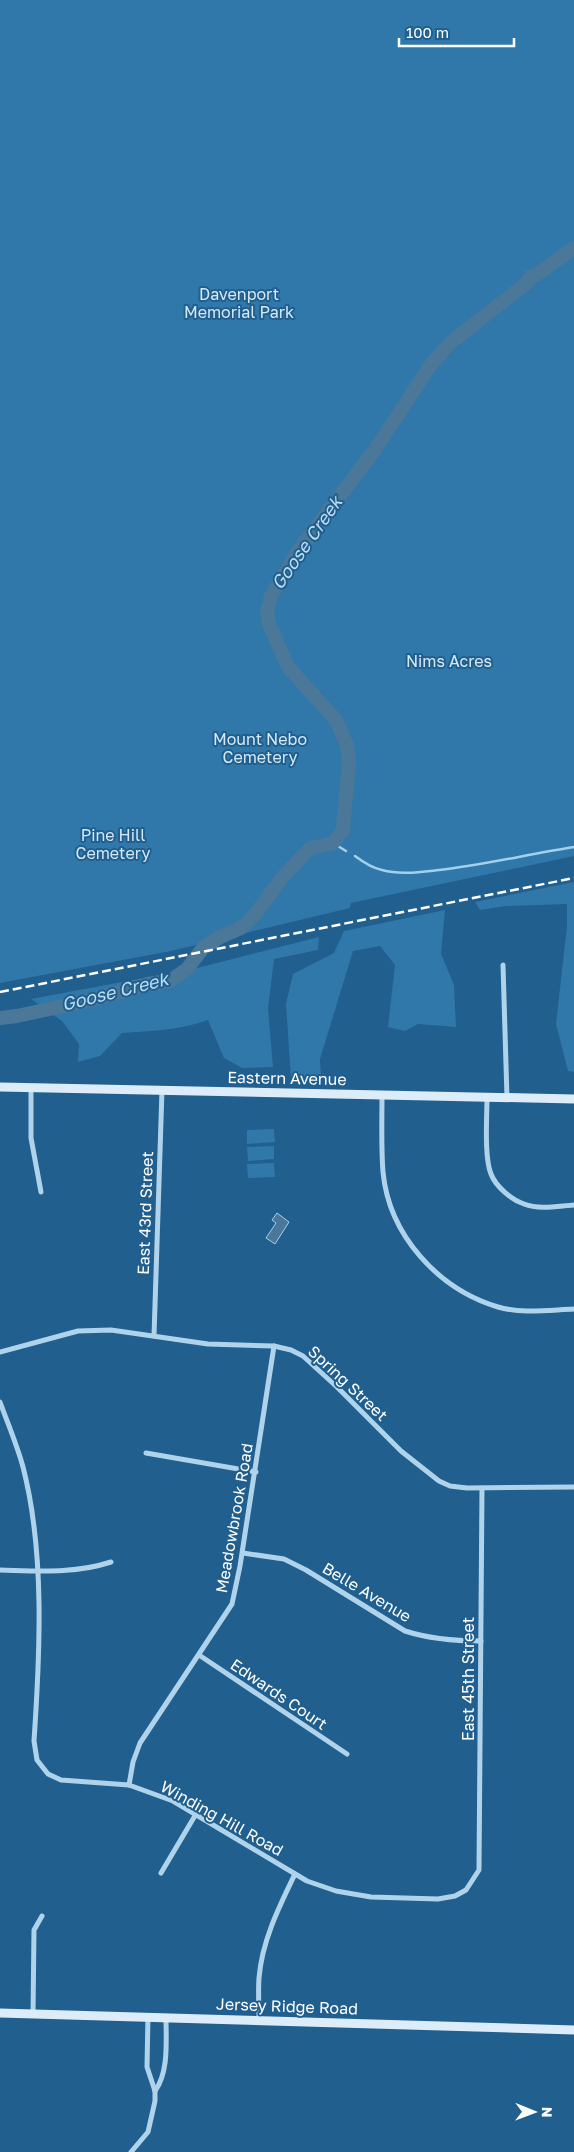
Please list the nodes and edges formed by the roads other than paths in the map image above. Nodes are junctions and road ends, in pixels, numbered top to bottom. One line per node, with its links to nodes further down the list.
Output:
1 (503, 965): 7 (street)
2 (0, 1087): 3 (main road, Eastern Avenue)
3 (31, 1087): 4 (main road, Eastern Avenue); 9 (street)
4 (162, 1090): 5 (main road, Eastern Avenue); 12 (street, East 43rd Street)
5 (382, 1096): 6 (main road, Eastern Avenue); 11 (street)
6 (487, 1098): 7 (main road, Eastern Avenue); 10 (street)
7 (507, 1098): 8 (main road, Eastern Avenue)
8 (574, 1099)
9 (41, 1192)
10 (574, 1205)
11 (574, 1309)
12 (154, 1336): 13 (street, Spring Street); 14 (street, Spring Street)
13 (274, 1346): 17 (street, Meadowbrook Road); 19 (street, Spring Street)
14 (0, 1352)
15 (0, 1402): 23 (street, Winding Hill Road)
16 (146, 1453): 17 (street)
17 (256, 1472): 20 (street, Meadowbrook Road)
18 (574, 1487): 19 (street, Spring Street)
19 (482, 1488): 24 (street, East 45th Street)
20 (243, 1552): 24 (street, Belle Avenue); 25 (street, Meadowbrook Road)
21 (112, 1562): 23 (street)
22 (0, 1570): 23 (street)
23 (37, 1571): 27 (street, Winding Hill Road)
24 (481, 1641): 29 (street, East 45th Street)
25 (198, 1655): 26 (street, Edwards Court); 27 (street, Meadowbrook Road)
26 (347, 1754)
27 (129, 1785): 28 (street, Winding Hill Road)
28 (196, 1814): 30 (street); 31 (street, Winding Hill Road)
29 (479, 1870): 31 (street, Winding Hill Road)
30 (161, 1873)
31 (295, 1874): 37 (street)
32 (42, 1916): 34 (street)
33 (0, 2013): 34 (main road, Jersey Ridge Road)
34 (33, 2014): 35 (main road, Jersey Ridge Road)
35 (148, 2016): 36 (main road, Jersey Ridge Road); 39 (street)
36 (166, 2018): 37 (main road, Jersey Ridge Road); 39 (street)
37 (259, 2021): 38 (main road, Jersey Ridge Road)
38 (574, 2030)
39 (155, 2092): 40 (street)
40 (131, 2152)

